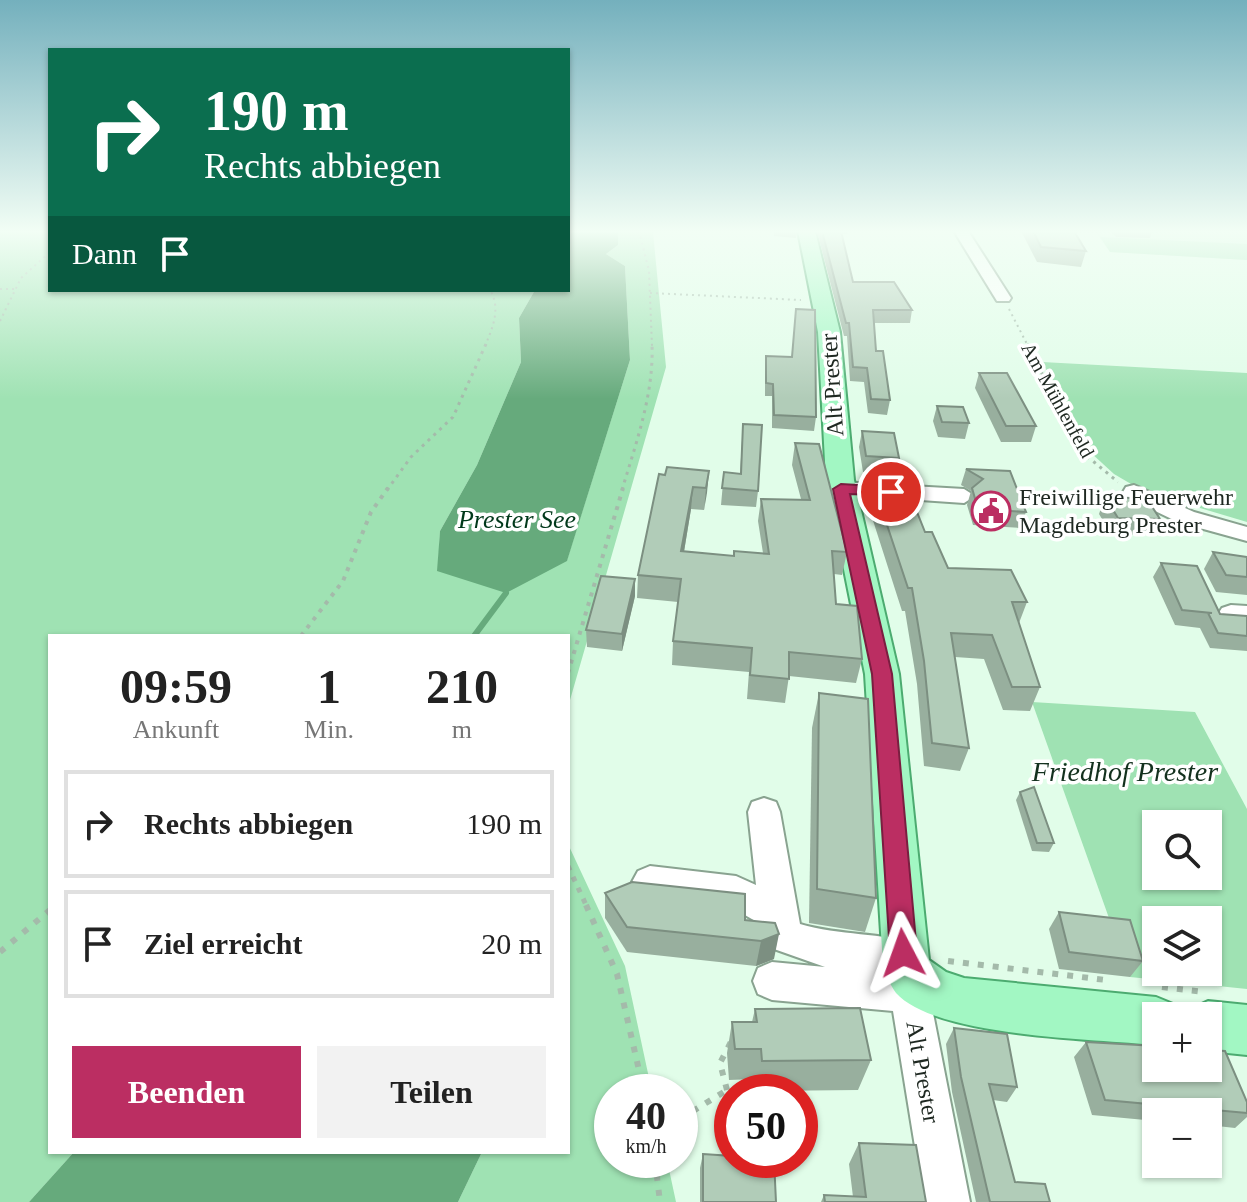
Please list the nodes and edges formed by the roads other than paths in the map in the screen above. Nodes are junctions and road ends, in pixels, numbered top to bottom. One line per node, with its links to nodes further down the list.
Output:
1 (820, 287): 4 (main road, Alt Prester)
2 (996, 287): 3 (street)
3 (1003, 298)
4 (841, 489): 6 (street); 11 (main road, Alt Prester)
5 (1134, 492): 7 (street)
6 (964, 496)
7 (1247, 534)
8 (764, 812): 10 (street)
9 (650, 882): 10 (street)
10 (778, 915): 11 (street)
11 (909, 976): 12 (street); 13 (main road); 16 (street, Alt Prester)
12 (772, 981)
13 (1142, 1020)
14 (1222, 1027): 15 (main road)
15 (1247, 1030)
16 (947, 1202)

